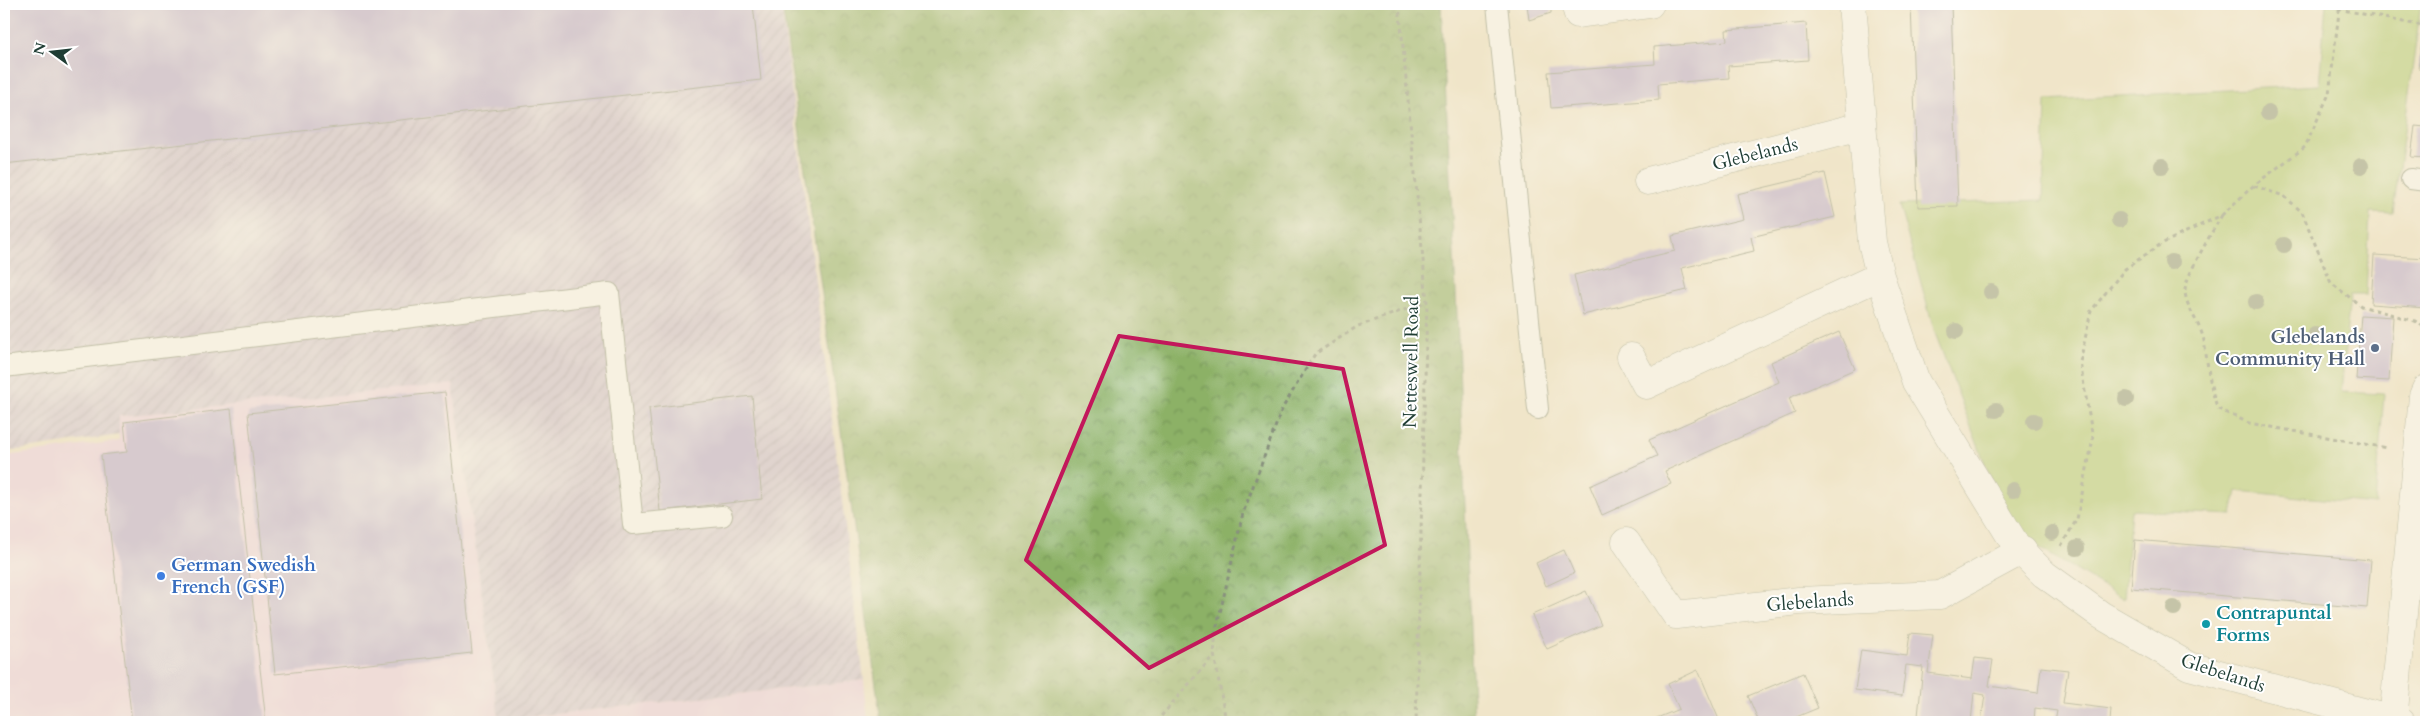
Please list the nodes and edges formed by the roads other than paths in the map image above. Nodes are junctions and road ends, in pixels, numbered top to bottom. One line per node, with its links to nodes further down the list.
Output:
1 (1497, 4): 11 (lane)
2 (1575, 4): 3 (street)
3 (1650, 4)
4 (1852, 4): 5 (street, Glebelands)
5 (1861, 126): 6 (street, Glebelands); 7 (street, Glebelands)
6 (1648, 181)
7 (1880, 276): 8 (street); 14 (street, Glebelands)
8 (1631, 357)
9 (4, 367): 12 (lane)
10 (2426, 389): 15 (street, Glebelands)
11 (1538, 409)
12 (722, 516)
13 (1626, 542): 14 (street, Glebelands)
14 (2023, 550): 15 (street, Glebelands)
15 (2396, 722)

